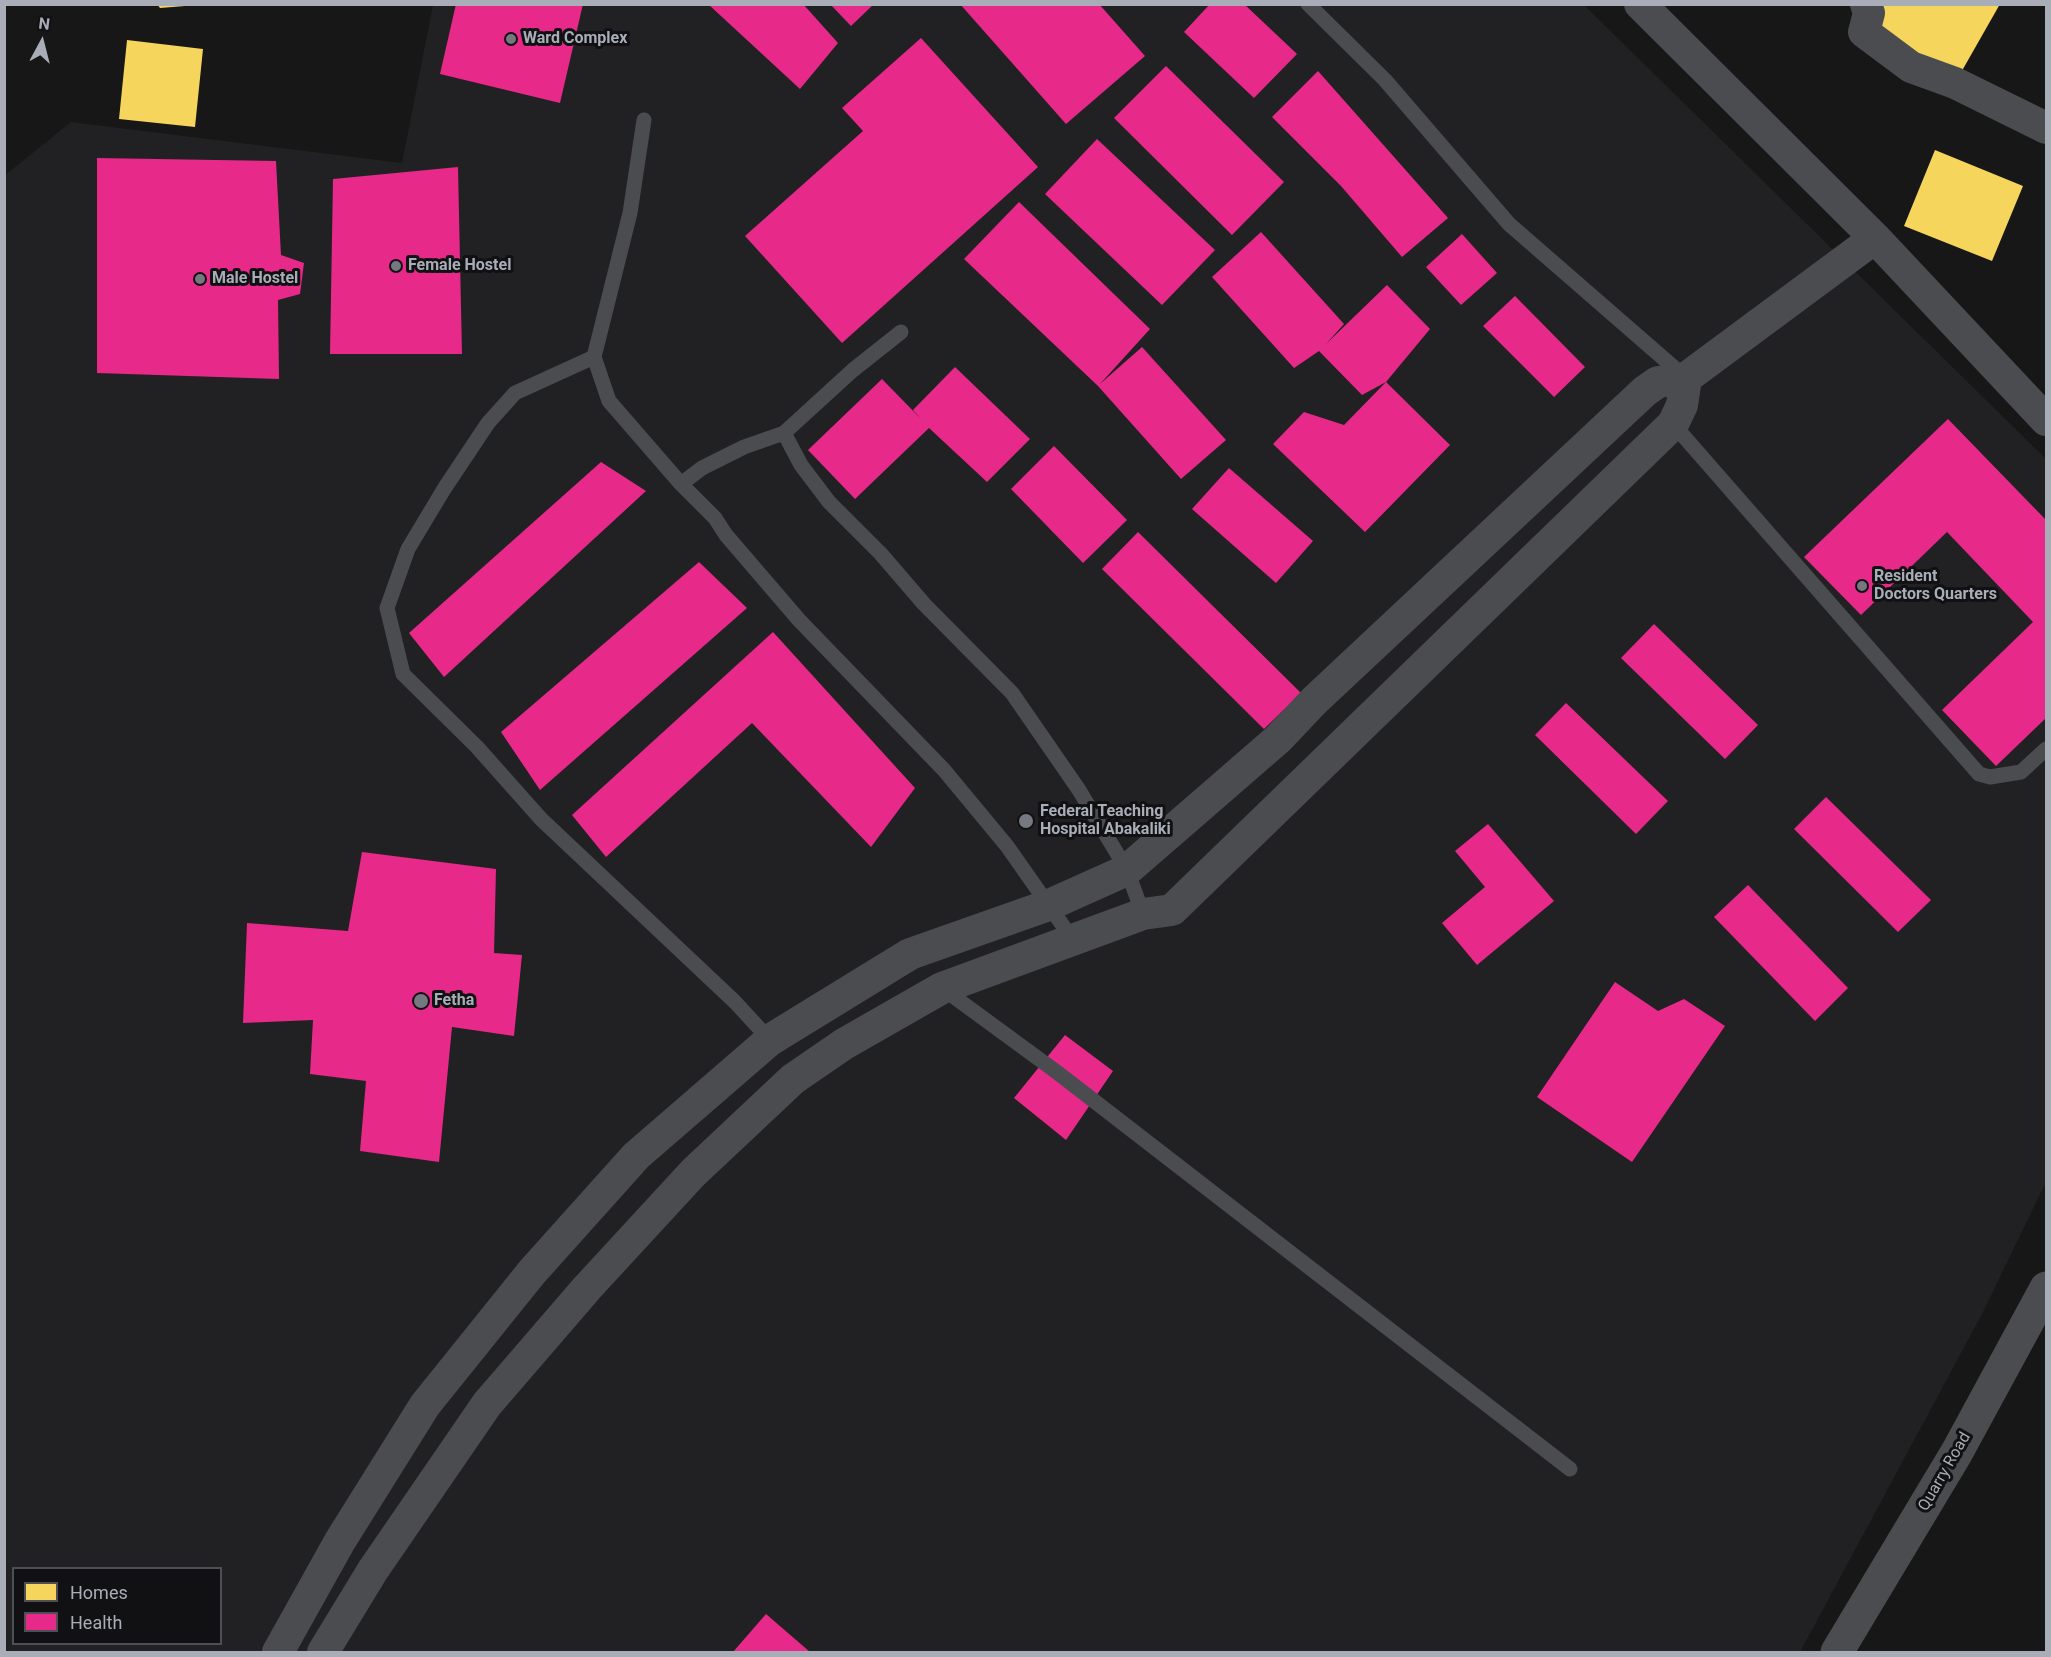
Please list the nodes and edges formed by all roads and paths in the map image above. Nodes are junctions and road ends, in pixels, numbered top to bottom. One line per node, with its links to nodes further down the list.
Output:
1 (1308, 4): 9 (lane)
2 (1640, 4): 6 (street)
3 (1866, 4): 5 (street)
4 (644, 120): 8 (lane)
5 (2046, 128)
6 (1875, 238): 9 (street); 10 (street)
7 (901, 332): 12 (lane)
8 (594, 357): 13 (lane); 24 (lane)
9 (1686, 378): 11 (street); 14 (street)
10 (2046, 420)
11 (1673, 424): 15 (street); 18 (lane)
12 (784, 433): 13 (lane); 19 (lane)
13 (681, 484): 20 (lane)
14 (1536, 493): 15 (street); 16 (street)
15 (1568, 527): 17 (street)
16 (1364, 654): 17 (street); 19 (street)
17 (1399, 690): 21 (street)
18 (2046, 749)
19 (1127, 870): 20 (street); 21 (lane)
20 (1049, 904): 22 (lane); 24 (street)
21 (1143, 914): 22 (street)
22 (1073, 939): 23 (street)
23 (942, 988): 26 (lane); 28 (street)
24 (770, 1040): 27 (street)
25 (2046, 1288): 29 (street, Quarry Road)
26 (1570, 1469)
27 (278, 1653)
28 (323, 1653)
29 (1837, 1653)

